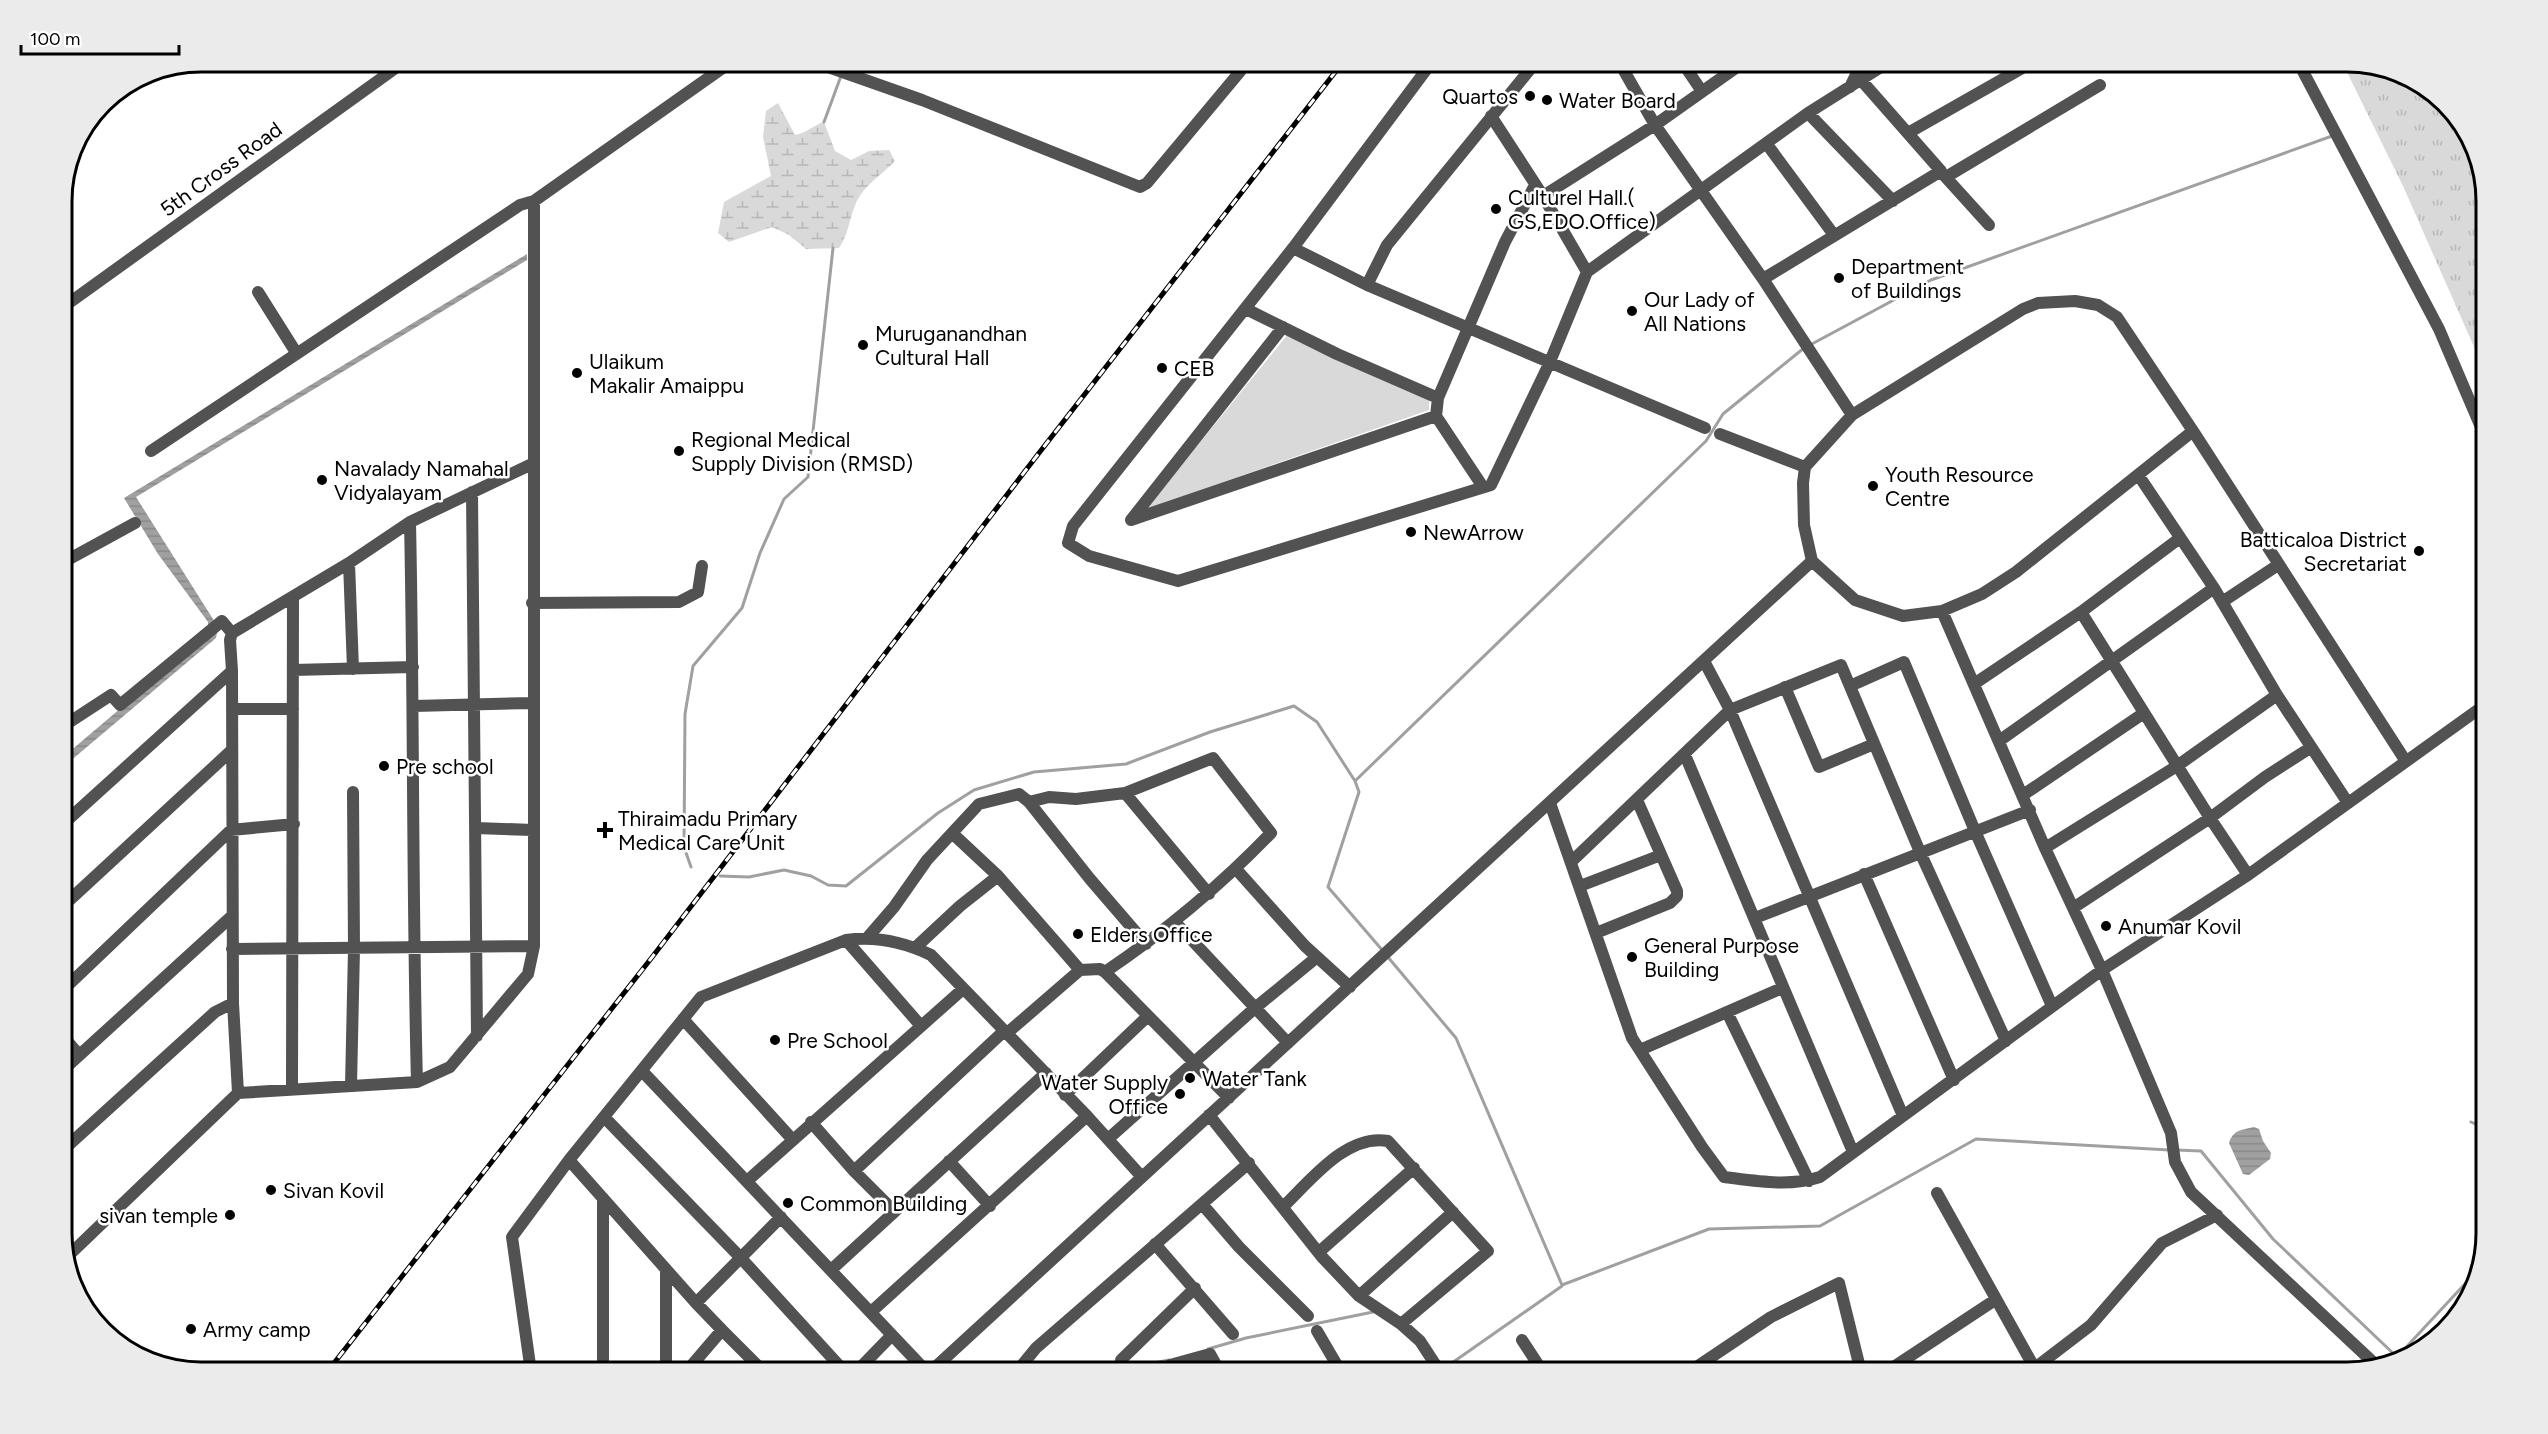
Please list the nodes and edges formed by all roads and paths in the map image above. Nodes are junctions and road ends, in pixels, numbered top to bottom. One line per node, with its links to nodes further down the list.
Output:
1 (390, 72): 35 (street, 5th Cross Road)
2 (716, 72): 26 (street)
3 (842, 72): 4 (street)
4 (1240, 72)
5 (1425, 72): 30 (street)
6 (1528, 72): 19 (street)
7 (1625, 72): 20 (street)
8 (1689, 72): 17 (street)
9 (1729, 72): 17 (street)
10 (1857, 72): 16 (street)
11 (1873, 72): 14 (street)
12 (2015, 72): 21 (street)
13 (2303, 72): 44 (street)
14 (1861, 80): 16 (street); 21 (street)
15 (2100, 85): 23 (street)
16 (1850, 88): 18 (street)
17 (1701, 90): 20 (street)
18 (1808, 114): 22 (street); 27 (street)
19 (1491, 116): 24 (street); 33 (street)
20 (1655, 125): 24 (street); 25 (street)
21 (1908, 133): 23 (street)
22 (1766, 143): 25 (street); 29 (street)
23 (1943, 174): 27 (street); 28 (street)
24 (1539, 190): 31 (street); 38 (street)
25 (1700, 190): 31 (street); 32 (street)
26 (534, 201): 39 (street); 49 (street)
27 (1893, 201): 29 (street)
28 (1989, 225)
29 (1834, 235): 32 (street)
30 (1293, 248): 33 (street); 36 (street)
31 (1587, 272): 40 (street)
32 (1763, 279): 42 (street)
33 (1367, 285): 38 (street)
34 (258, 292): 39 (street)
35 (72, 301)
36 (1246, 309): 37 (street); 52 (street)
37 (1283, 327): 41 (street); 43 (street)
38 (1468, 328): 40 (street); 41 (street)
39 (297, 354): 48 (street)
40 (1549, 364): 45 (street); 52 (street)
41 (1438, 398): 43 (street)
42 (1852, 415): 46 (street); 50 (street)
43 (1436, 416): 52 (street)
44 (2476, 416)
45 (1705, 428)
46 (2193, 431): 51 (street); 60 (street)
47 (1720, 434): 50 (street)
48 (151, 451)
49 (532, 464): 53 (street); 65 (street)
50 (1805, 467): 58 (street)
51 (2139, 476): 56 (street); 66 (street)
52 (1483, 487)
53 (472, 492): 54 (street); 80 (street)
54 (410, 522): 59 (street); 71 (street)
55 (135, 523): 57 (street)
56 (2180, 538): 62 (street); 67 (street)
57 (72, 558)
58 (1812, 561): 66 (street); 69 (street)
59 (349, 563): 63 (street); 72 (street)
60 (2278, 565): 64 (street); 93 (street)
61 (702, 566): 65 (street)
62 (2214, 588): 64 (street); 70 (street)
63 (293, 597): 68 (street); 73 (street)
64 (2222, 602): 78 (street)
65 (532, 603): 79 (street)
66 (1942, 610): 75 (street)
67 (2081, 612): 70 (street); 75 (street)
68 (232, 633): 74 (street); 87 (street)
69 (1704, 661): 84 (street); 100 (street)
70 (2112, 662): 86 (street); 88 (street)
71 (413, 667): 72 (street); 81 (street)
72 (353, 669): 73 (street)
73 (293, 670): 83 (street)
74 (232, 671): 82 (street); 103 (street)
75 (1974, 684): 88 (street)
76 (1850, 686): 77 (street); 89 (street); 109 (street)
77 (1785, 687): 84 (street); 89 (street)
78 (2277, 695): 90 (street); 94 (street)
79 (532, 703): 80 (street); 108 (street)
80 (475, 705): 81 (street); 106 (street)
81 (414, 706): 133 (street)
82 (232, 709): 83 (street); 91 (street)
83 (293, 709): 105 (street)
84 (1730, 710): 92 (street); 121 (street)
85 (2476, 711): 93 (street)
86 (2144, 713): 94 (street); 97 (street)
87 (72, 720)
88 (1999, 741): 97 (street)
89 (1874, 744): 112 (street)
90 (2310, 748): 101 (street); 104 (street)
91 (232, 750): 107 (street); 122 (street)
92 (1685, 755): 98 (street); 125 (street)
93 (2405, 760): 101 (street)
94 (2177, 766): 104 (street); 111 (street)
95 (353, 792): 137 (street)
96 (1125, 793): 99 (street); 115 (street); 120 (street)
97 (2023, 795): 102 (street)
98 (1637, 800): 113 (street); 114 (street)
99 (1029, 802): 110 (street); 130 (street)
100 (1550, 803): 114 (street); 143 (street)
101 (2348, 803): 117 (street)
102 (2030, 810): 109 (street); 111 (street)
103 (72, 816)
104 (2210, 818): 117 (street); 123 (street)
105 (294, 824): 107 (street); 136 (street)
106 (476, 828): 108 (street); 134 (street)
107 (231, 830): 124 (street); 142 (street)
108 (533, 830): 131 (street)
109 (1975, 831): 112 (street); 147 (street)
110 (952, 833): 118 (street); 128 (street)
111 (2045, 849): 123 (street)
112 (1920, 852): 116 (street); 155 (street)
113 (1661, 855): 119 (street); 127 (street)
114 (1571, 862): 119 (street)
115 (1236, 869): 120 (street); 138 (street)
116 (1864, 874): 121 (street); 164 (street)
117 (2248, 875): 140 (street)
118 (998, 876): 132 (street); 139 (street)
119 (1580, 886): 127 (street)
120 (1209, 894): 126 (street)
121 (1810, 895): 125 (street); 173 (street)
122 (72, 898)
123 (2073, 908): 140 (street)
124 (232, 916): 135 (street); 159 (street)
125 (1755, 918): 144 (street)
126 (1175, 922): 130 (street); 148 (street)
127 (1596, 933): 158 (street)
128 (868, 937): 129 (street); 132 (street)
129 (846, 940): 151 (street); 152 (street)
130 (1146, 944): 141 (street)
131 (534, 946): 134 (street); 154 (street)
132 (916, 947): 145 (street)
133 (414, 948): 134 (street); 137 (street); 165 (street)
134 (474, 948): 154 (street)
135 (232, 949): 136 (street); 146 (street)
136 (294, 949): 137 (street); 167 (street)
137 (354, 949): 166 (street)
138 (1317, 957): 143 (street); 148 (street)
139 (1080, 970): 141 (street); 153 (street)
140 (2102, 970): 147 (street); 195 (street)
141 (1105, 972): 150 (street)
142 (72, 981)
143 (1350, 987): 156 (street)
144 (1782, 988): 149 (street); 179 (street)
145 (963, 989): 152 (street); 153 (street)
146 (232, 1003): 168 (street); 178 (street)
147 (2052, 1006): 155 (street)
148 (1255, 1008): 156 (street); 161 (street)
149 (1727, 1012): 158 (street); 187 (street)
150 (1148, 1016): 161 (street); 169 (street)
151 (683, 1019): 162 (street); 176 (street)
152 (921, 1026): 175 (street)
153 (1005, 1033): 163 (street); 184 (street)
154 (477, 1036): 165 (street)
155 (2006, 1041): 164 (street)
156 (1288, 1043): 170 (street)
157 (72, 1047): 159 (street)
158 (1640, 1050): 187 (street)
159 (79, 1055): 160 (street)
160 (72, 1062)
161 (1193, 1064): 170 (street); 177 (street)
162 (642, 1071): 174 (street); 186 (street)
163 (1046, 1073): 169 (street); 181 (street)
164 (1954, 1080): 173 (street)
165 (417, 1082): 166 (street)
166 (351, 1086): 167 (street)
167 (292, 1089): 168 (street)
168 (238, 1093): 198 (street)
169 (1065, 1095): 172 (street)
170 (1229, 1098): 171 (street)
171 (1209, 1115): 182 (street); 185 (street)
172 (1087, 1116): 177 (street); 191 (street)
173 (1904, 1116): 179 (street)
174 (604, 1117): 180 (street); 200 (street)
175 (811, 1122): 176 (street); 184 (street)
176 (792, 1139): 186 (street)
177 (1108, 1139): 185 (street)
178 (72, 1142)
179 (1853, 1152): 187 (street)
180 (569, 1160): 189 (street); 217 (street)
181 (949, 1161): 191 (street); 193 (street)
182 (1249, 1163): 190 (street); 192 (street)
183 (1413, 1168): 192 (street); 194 (street); 199 (street)
184 (854, 1171): 193 (street)
185 (1141, 1176): 225 (street)
186 (747, 1181): 196 (street)
187 (1809, 1181)
188 (1937, 1193): 205 (street)
189 (603, 1198): 201 (street); 218 (street)
190 (1202, 1204): 197 (street); 208 (street)
191 (990, 1206): 207 (street)
192 (1283, 1206): 199 (street)
193 (894, 1211): 202 (street)
194 (1453, 1212): 204 (street); 209 (street)
195 (2217, 1215): 216 (street); 236 (street)
196 (781, 1217): 200 (street); 202 (street)
197 (1155, 1244): 203 (street); 226 (street)
198 (73, 1251)
199 (1319, 1252): 204 (street)
200 (740, 1257): 206 (street); 222 (street)
201 (666, 1269): 206 (street); 219 (street)
202 (831, 1270): 207 (street)
203 (1195, 1288): 212 (street); 215 (street)
204 (1359, 1296): 209 (street)
205 (1995, 1300): 234 (street); 235 (street)
206 (696, 1303): 210 (street)
207 (871, 1312): 213 (street)
208 (1308, 1316)
209 (1401, 1324): 230 (street)
210 (722, 1330): 220 (street); 221 (street)
211 (1317, 1332): 229 (street)
212 (1233, 1334)
213 (892, 1335): 223 (street); 224 (street)
214 (1522, 1340): 231 (street)
215 (1121, 1360)
216 (2370, 1360)
217 (530, 1362)
218 (603, 1362)
219 (666, 1362)
220 (695, 1362)
221 (754, 1362)
222 (836, 1362)
223 (866, 1362)
224 (919, 1362)
225 (940, 1362)
226 (1025, 1362)
227 (1181, 1362): 228 (street)
228 (1214, 1362)
229 (1335, 1362)
230 (1434, 1362)
231 (1536, 1362)
232 (1704, 1362): 233 (street)
233 (1859, 1362)
234 (1901, 1362)
235 (2032, 1362)
236 (2045, 1362)

